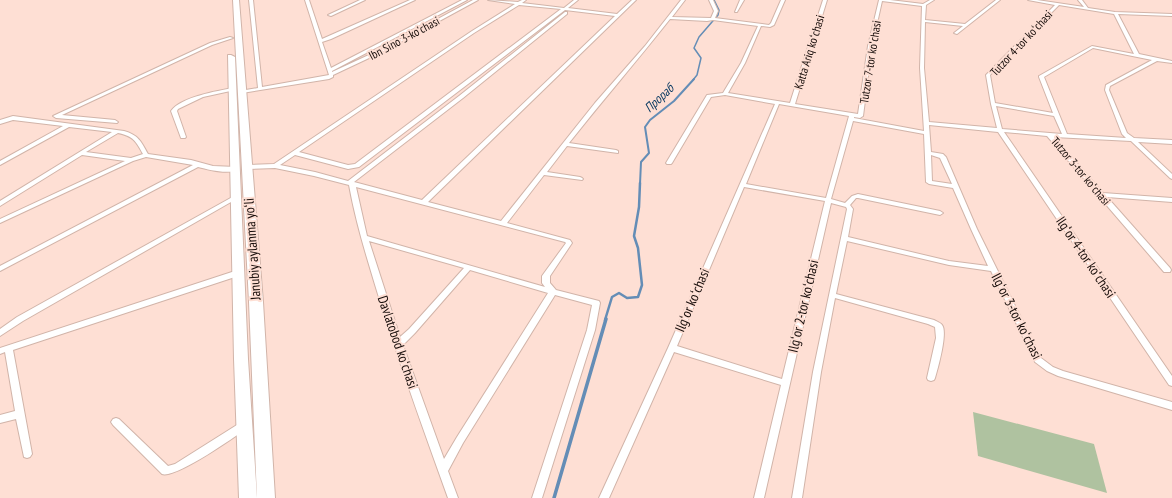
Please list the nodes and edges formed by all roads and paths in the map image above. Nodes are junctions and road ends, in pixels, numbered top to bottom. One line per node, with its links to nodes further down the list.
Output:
1 (230, 0): 39 (highway, Janubiy aylanma yoʻli)
2 (236, 0): 46 (highway, Janubiy aylanma yoʻli)
3 (251, 0): 45 (street)
4 (363, 0): 30 (street)
5 (414, 0): 40 (street)
6 (465, 0): 44 (street, Ibn Sino 3-koʼchasi)
7 (476, 0): 44 (street, Ibn Sino 3-koʼchasi)
8 (490, 0): 23 (street)
9 (524, 0): 23 (street)
10 (576, 0): 26 (street)
11 (634, 0): 31 (street)
12 (683, 0): 33 (street)
13 (711, 0): 34 (street)
14 (742, 0): 28 (street)
15 (783, 0): 36 (street)
16 (825, 0): 49 (street, Katta Ariq koʻchasi)
17 (881, 0): 25 (street); 52 (street, Tutzor 7-tor koʻchasi)
18 (932, 0): 25 (street)
19 (998, 0): 37 (street)
20 (1030, 0): 24 (street)
21 (1080, 0): 27 (street)
22 (309, 1): 40 (street)
23 (518, 4): 26 (street); 70 (street)
24 (1058, 4): 27 (street); 50 (street, Tutzor 4-tor koʻchasi)
25 (924, 5): 35 (street)
26 (567, 9): 31 (street); 63 (street); 64 (street)
27 (1087, 9): 29 (street)
28 (736, 11)
29 (1115, 13): 32 (street); 41 (street)
30 (330, 15)
31 (618, 15): 89 (street)
32 (1172, 15)
33 (670, 18): 34 (street); 67 (street)
34 (715, 19): 36 (street)
35 (924, 21): 37 (street); 55 (street)
36 (760, 25): 47 (street)
37 (966, 25): 38 (street)
38 (956, 33)
39 (231, 38): 46 (highway, Janubiy aylanma yoʻli); 54 (street)
40 (321, 41): 44 (street)
41 (1137, 55): 42 (street); 51 (street, Tutzor 3-tor koʻchasi)
42 (1157, 59): 43 (street); 65 (street)
43 (1172, 62)
44 (331, 72): 45 (street)
45 (260, 89): 46 (street)
46 (237, 91): 62 (street); 78 (highway, Janubiy aylanma yoʻli)
47 (725, 94): 48 (street); 74 (street)
48 (778, 102): 49 (street); 83 (street, Ilgʻor koʻchasi)
49 (792, 104): 52 (street)
50 (993, 104): 51 (street); 57 (street, Tutzor 4-tor koʻchasi)
51 (1055, 115): 61 (street, Tutzor 3-tor koʻchasi)
52 (852, 117): 59 (street); 87 (street, Ilgʻor 2-tor koʻchasi)
53 (0, 122): 56 (street)
54 (115, 122)
55 (926, 123): 57 (street); 59 (street)
56 (68, 125): 58 (street); 75 (street)
57 (1000, 130): 60 (street); 110 (street, Ilgʻor 4-tor koʻchasi)
58 (117, 131): 69 (street); 72 (street)
59 (928, 133): 71 (street)
60 (1049, 135): 61 (street, Tutzor 3-tor koʻchasi); 85 (street, Tutzor 3-tor koʻchasi)
61 (1065, 136): 65 (street)
62 (183, 137)
63 (397, 137): 64 (street); 70 (street)
64 (405, 139): 82 (street)
65 (1130, 139): 66 (street); 80 (street)
66 (1172, 142)
67 (566, 144): 68 (street); 79 (street)
68 (616, 152)
69 (81, 153): 73 (street); 90 (street)
70 (295, 153): 77 (street)
71 (928, 153): 84 (street, Ilgʻor 3-tor koʻchasi); 84 (street)
72 (146, 155): 73 (street); 76 (street)
73 (131, 160): 93 (street)
74 (669, 162)
75 (0, 163)
76 (197, 165): 78 (street); 98 (street)
77 (275, 166): 78 (street); 82 (street)
78 (241, 168): 86 (highway, Janubiy aylanma yoʻli); 119 (highway, Janubiy aylanma yoʻli)
79 (544, 173): 81 (street); 94 (street)
80 (1172, 177)
81 (580, 179)
82 (350, 184): 89 (street); 95 (street, Davlatobod koʻchasi)
83 (742, 185): 87 (street); 106 (street, Ilgʻor koʻchasi)
84 (956, 187): 99 (street, Ilgʻor 3-tor koʻchasi)
85 (1101, 195): 88 (street); 100 (street, Tutzor 3-tor koʻchasi)
86 (236, 197): 101 (highway, Janubiy aylanma yoʻli); 104 (street)
87 (828, 200): 91 (street); 109 (street, Ilgʻor 2-tor koʻchasi)
88 (1172, 200)
89 (424, 202): 94 (street)
90 (0, 204)
91 (847, 205): 92 (street); 96 (street)
92 (940, 213)
93 (0, 221)
94 (504, 223): 102 (street)
95 (364, 237): 97 (street); 105 (street, Davlatobod koʻchasi)
96 (844, 238): 99 (street); 103 (street)
97 (469, 267): 102 (street); 105 (street)
98 (0, 269)
99 (994, 269): 111 (street, Ilgʻor 3-tor koʻchasi)
100 (1167, 270)
101 (238, 273): 107 (street); 115 (highway, Janubiy aylanma yoʻli)
102 (553, 292): 117 (street); 121 (street)
103 (832, 295): 108 (street); 124 (street)
104 (0, 333)
105 (398, 344): 117 (street, Davlatobod koʻchasi)
106 (672, 348): 109 (street); 122 (street, Ilgʻor koʻchasi)
107 (4, 350): 112 (street)
108 (931, 378)
109 (785, 383): 123 (street, Ilgʻor 2-tor koʻchasi)
110 (1172, 383)
111 (1172, 406)
112 (20, 414): 113 (street); 116 (street)
113 (0, 419)
114 (116, 422): 115 (street)
115 (244, 425): 118 (highway, Janubiy aylanma yoʻli)
116 (27, 454)
117 (443, 470): 120 (street, Davlatobod koʻchasi)
118 (248, 498)
119 (266, 498)
120 (453, 498)
121 (537, 498)
122 (604, 498)
123 (759, 498)
124 (797, 498)

